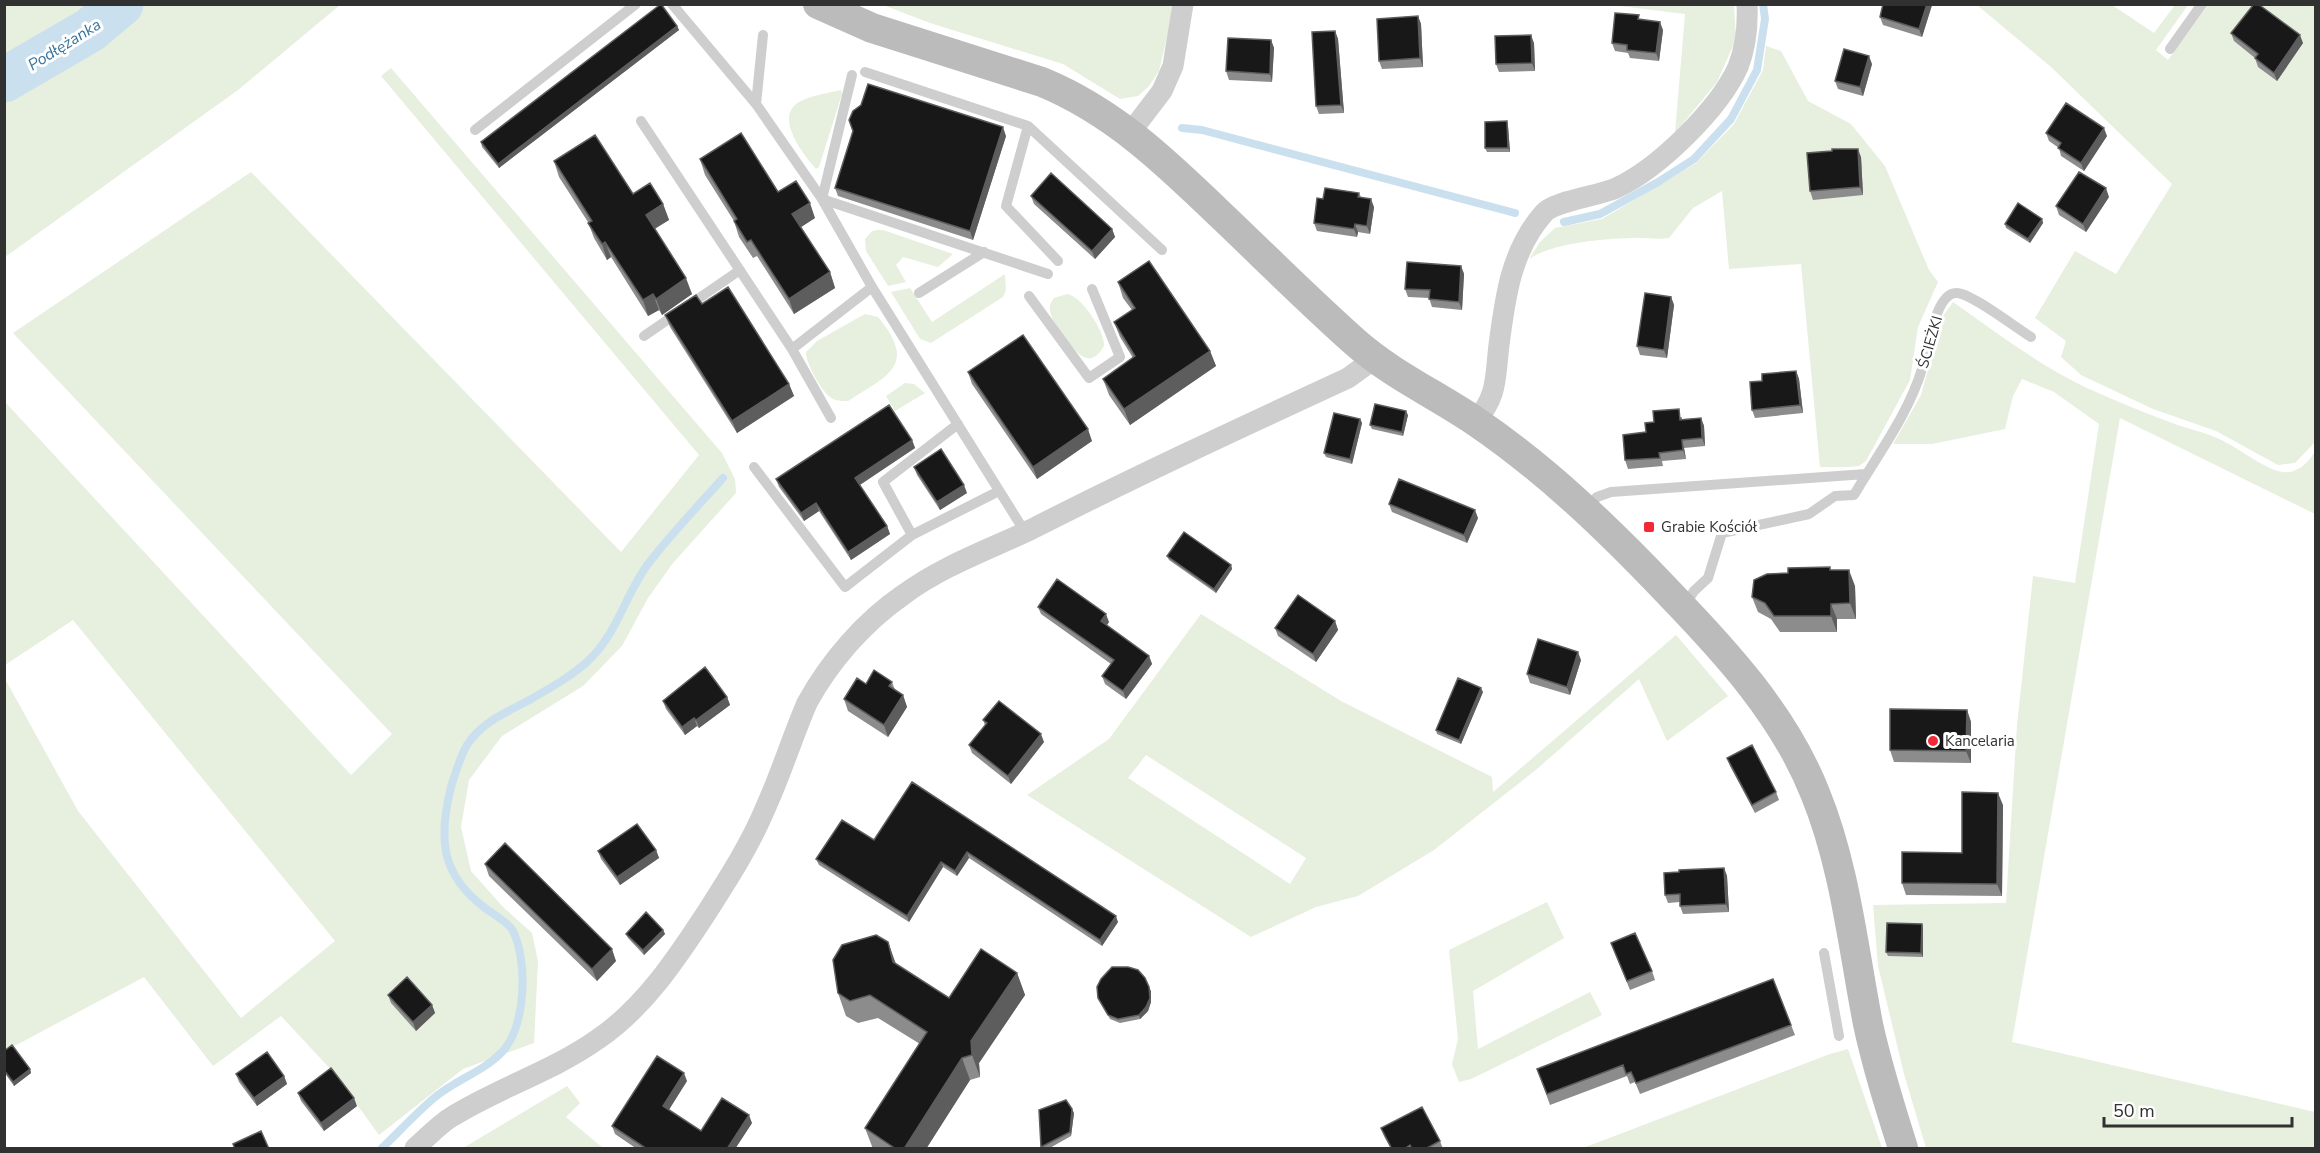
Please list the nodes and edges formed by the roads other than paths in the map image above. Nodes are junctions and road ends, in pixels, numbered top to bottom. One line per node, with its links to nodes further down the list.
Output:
1 (636, 4): 14 (lane)
2 (672, 4): 11 (lane)
3 (818, 4): 15 (street)
4 (1183, 4): 15 (street)
5 (1747, 4): 31 (street)
6 (2202, 4): 8 (lane)
7 (763, 35): 11 (lane)
8 (2170, 49)
9 (865, 72): 13 (lane)
10 (852, 75): 16 (lane)
11 (756, 104): 16 (lane)
12 (641, 122): 20 (lane)
13 (1028, 126): 17 (lane); 19 (lane)
14 (475, 130)
15 (1130, 133): 29 (street)
16 (822, 199): 18 (lane); 22 (lane)
17 (1162, 250)
18 (984, 252): 21 (lane); 24 (lane)
19 (1058, 261)
20 (740, 270): 26 (lane); 28 (lane)
21 (1048, 274)
22 (872, 287): 28 (lane); 32 (lane)
23 (1092, 289): 25 (lane)
24 (919, 293)
25 (1029, 297)
26 (644, 336)
27 (2031, 338): 34 (lane, ŚCIEŻKI)
28 (792, 349): 30 (lane)
29 (1374, 359): 31 (street); 37 (street)
30 (831, 418)
31 (1475, 422): 36 (street)
32 (958, 423): 35 (lane); 38 (lane)
33 (754, 466): 38 (lane)
34 (1866, 474): 36 (lane); 39 (lane, ŚCIEŻKI)
35 (999, 491): 37 (lane); 38 (lane)
36 (1586, 509): 39 (street)
37 (1025, 532): 42 (street)
38 (912, 536)
39 (1683, 607): 43 (street)
40 (1824, 953): 41 (lane)
41 (1839, 1036)
42 (415, 1149)
43 (1903, 1149)

